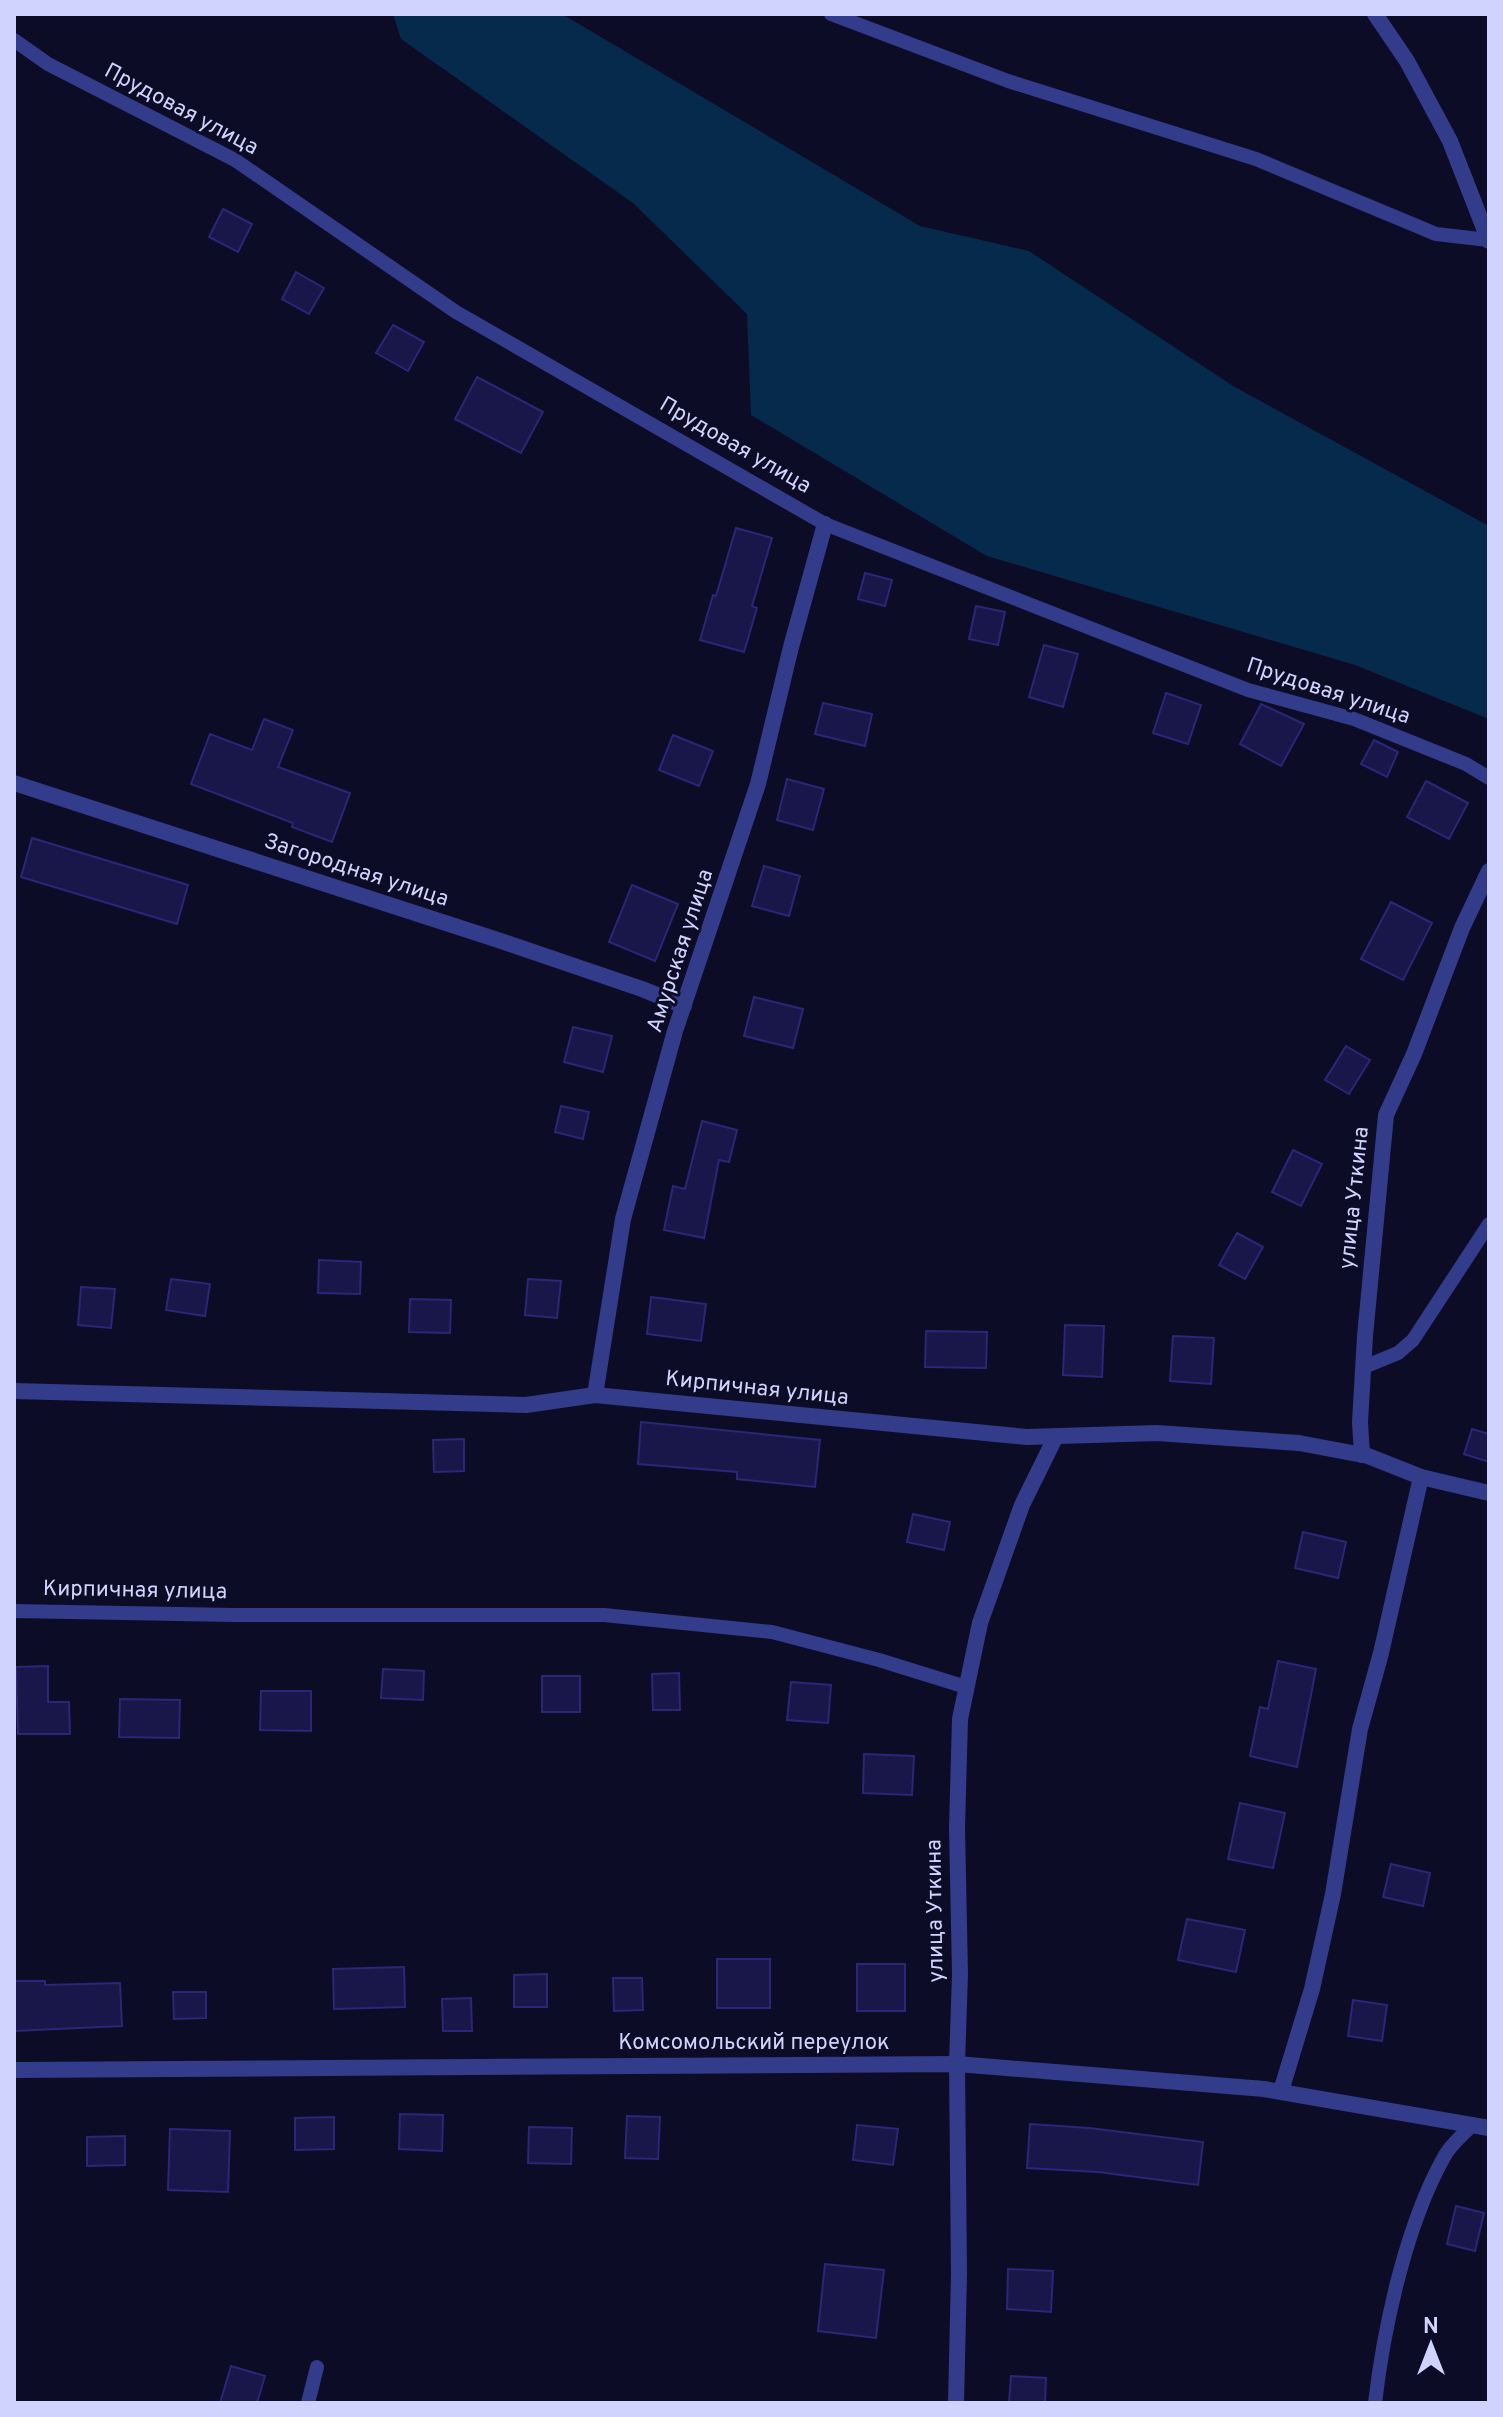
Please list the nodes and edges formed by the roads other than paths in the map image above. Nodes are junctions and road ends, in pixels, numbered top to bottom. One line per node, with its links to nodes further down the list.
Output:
1 (831, 14): 4 (lane)
2 (1375, 14): 4 (street)
3 (14, 40): 5 (lane, Прудовая улица)
4 (1488, 240)
5 (825, 524): 6 (lane, Прудовая улица); 9 (street, Амурская улица)
6 (1489, 778)
7 (14, 783): 9 (street, Загородная улица)
8 (1489, 871): 11 (street, улица Уткина)
9 (684, 1006): 13 (street, Амурская улица)
10 (1489, 1224): 11 (lane)
11 (1364, 1367): 15 (street, улица Уткина)
12 (14, 1391): 13 (street, Кирпичная улица)
13 (595, 1395): 14 (street, Кирпичная улица)
14 (1056, 1436): 15 (street, Кирпичная улица); 19 (street, улица Уткина)
15 (1362, 1455): 16 (street, Кирпичная улица)
16 (1421, 1477): 17 (street, Кирпичная улица); 22 (street)
17 (1489, 1493)
18 (14, 1611): 19 (lane, Кирпичная улица)
19 (966, 1687): 20 (street, улица Уткина)
20 (957, 2064): 21 (street, Комсомольский переулок); 22 (street, Комсомольский переулок); 26 (street, улица Уткина)
21 (14, 2070)
22 (1281, 2091): 23 (street, Комсомольский переулок)
23 (1481, 2126): 27 (lane)
24 (317, 2367): 25 (lane)
25 (308, 2403)
26 (956, 2403)
27 (1375, 2403)

